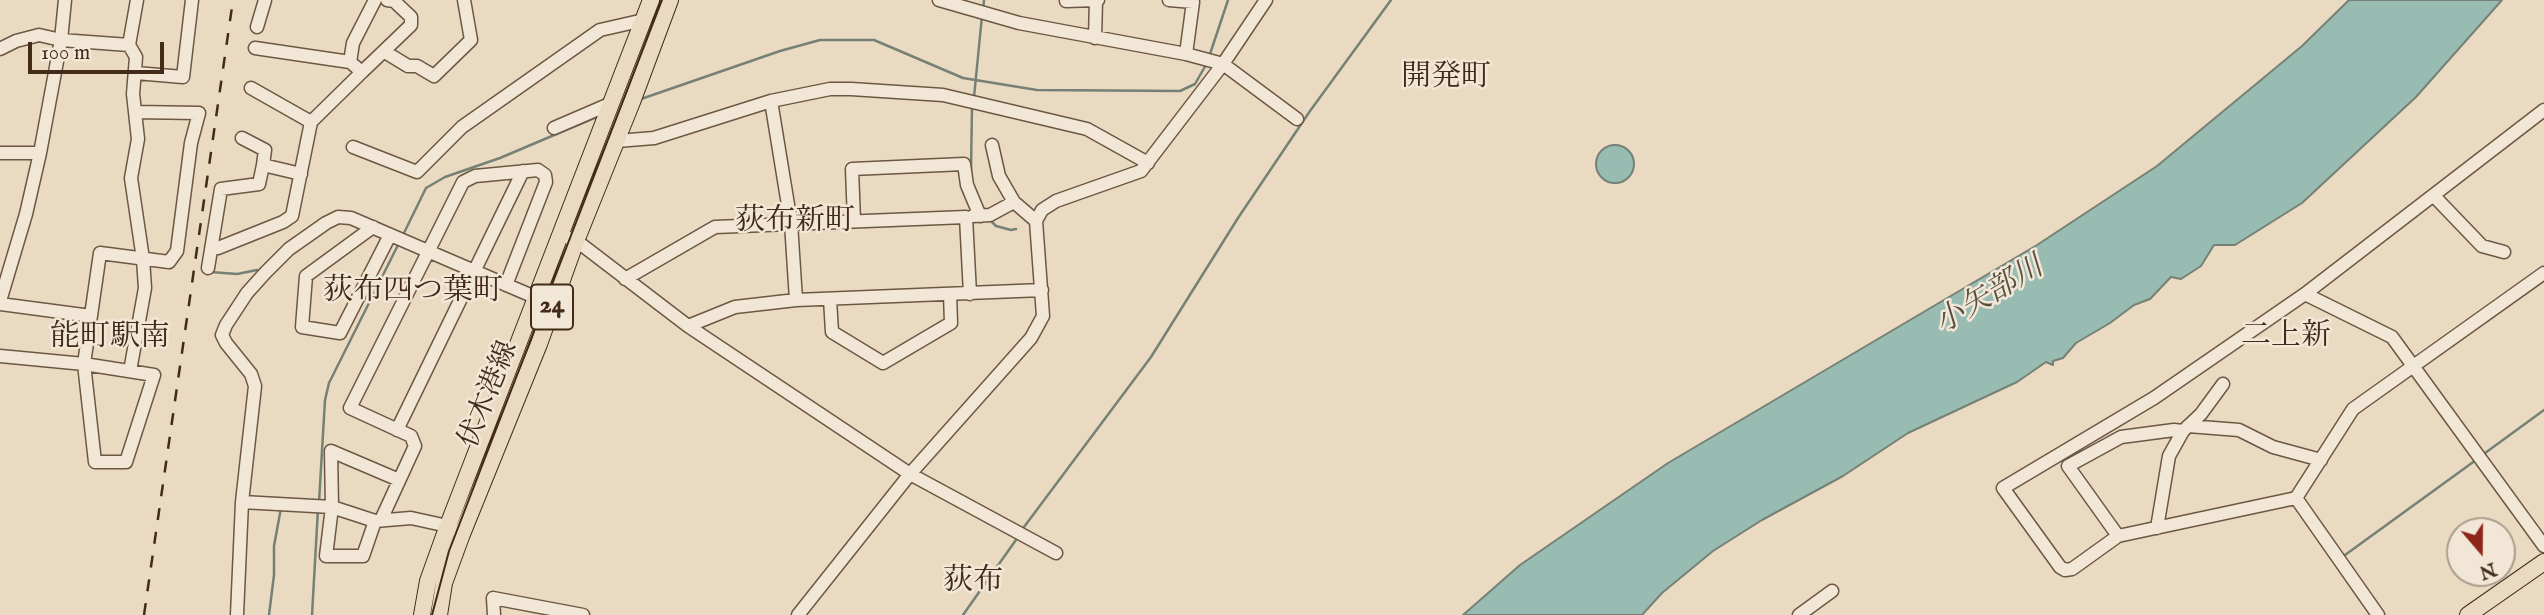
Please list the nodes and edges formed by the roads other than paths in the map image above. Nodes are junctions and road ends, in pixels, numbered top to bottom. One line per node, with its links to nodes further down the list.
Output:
1 (65, 0): 19 (street)
2 (137, 0): 20 (street)
3 (192, 0): 28 (street)
4 (265, 0): 17 (street)
5 (375, 0): 25 (street)
6 (387, 0): 23 (street)
7 (464, 0): 23 (street)
8 (652, 0): 16 (main road, 伏木港線 / 24)
9 (670, 0): 38 (main road, 伏木港線 / 24)
10 (939, 0): 15 (street)
11 (1097, 0): 14 (street); 18 (street)
12 (1169, 0): 24 (street)
13 (1266, 0): 26 (street)
14 (1066, 1)
15 (978, 6): 18 (street)
16 (644, 20): 31 (main road, 伏木港線 / 24); 40 (street)
17 (257, 27)
18 (1095, 38): 24 (street)
19 (61, 40): 20 (street); 22 (street); 42 (street)
20 (129, 45): 28 (street)
21 (255, 48): 25 (street)
22 (0, 50)
23 (385, 52): 27 (street)
24 (1186, 54): 26 (street)
25 (351, 62): 27 (street)
26 (1223, 64): 34 (street); 43 (street)
27 (362, 72): 35 (street)
28 (136, 73): 33 (street)
29 (251, 88): 35 (street)
30 (771, 101): 38 (street); 43 (street); 52 (street)
31 (612, 103): 36 (street); 55 (main road, 伏木港線 / 24)
32 (2544, 110): 47 (street)
33 (135, 112): 60 (street); 60 (street)
34 (1297, 119)
35 (311, 122): 46 (street)
36 (554, 128)
37 (242, 138): 44 (street)
38 (617, 141): 56 (main road, 伏木港線 / 24)
39 (992, 145): 48 (street)
40 (353, 147)
41 (0, 153): 42 (street)
42 (40, 153): 73 (street)
43 (1148, 163): 51 (street)
44 (263, 165): 46 (street); 57 (street)
45 (523, 172): 58 (street); 62 (street); 65 (street)
46 (301, 174): 57 (street)
47 (2434, 196): 59 (street); 69 (street)
48 (1014, 202): 49 (street); 51 (street)
49 (973, 216): 50 (street); 50 (street); 68 (street)
50 (854, 221): 52 (street)
51 (1036, 221): 66 (street)
52 (791, 223): 64 (street); 72 (street)
53 (373, 226): 54 (street); 54 (street); 87 (street)
54 (390, 234): 58 (street)
55 (561, 234): 56 (street); 70 (main road, 伏木港線 / 24)
56 (576, 241): 64 (street); 91 (main road, 伏木港線 / 24)
57 (212, 248): 61 (street)
58 (428, 251): 62 (street); 82 (street)
59 (2504, 252)
60 (143, 259): 74 (street); 79 (street)
61 (208, 268)
62 (475, 272): 65 (street); 82 (street)
63 (2544, 273): 78 (street)
64 (625, 279): 75 (street)
65 (506, 285): 70 (street)
66 (1042, 290): 68 (street); 84 (street)
67 (950, 294): 68 (street); 71 (street); 71 (street)
68 (970, 294)
69 (2305, 294): 78 (street); 92 (street)
70 (537, 298): 91 (main road, 伏木港線 / 24)
71 (830, 299): 72 (street)
72 (796, 300): 75 (street)
73 (0, 303): 74 (street)
74 (91, 316): 77 (street)
75 (688, 326): 84 (street)
76 (0, 356): 77 (street)
77 (84, 364): 79 (street); 79 (street)
78 (2414, 366): 83 (street); 93 (street)
79 (130, 371)
80 (2223, 384): 81 (street)
81 (2186, 428): 83 (street); 90 (street); 92 (street)
82 (397, 430): 85 (street)
83 (2321, 460): 86 (street)
84 (910, 474): 94 (street); 103 (street)
85 (400, 480): 88 (street); 89 (street)
86 (2297, 498): 90 (street); 105 (street)
87 (242, 502): 88 (street); 98 (street)
88 (332, 507): 89 (street); 89 (street)
89 (378, 521): 91 (street)
90 (2157, 528): 92 (street)
91 (454, 531): 99 (main road, 伏木港線 / 24); 100 (main road, 伏木港線 / 24)
92 (2118, 536)
93 (2544, 546)
94 (1056, 553)
95 (2544, 562): 97 (main road)
96 (1832, 592): 104 (street)
97 (2472, 614)
98 (237, 615)
99 (422, 615)
100 (439, 615)
101 (494, 615): 102 (street)
102 (583, 615)
103 (798, 615)
104 (1799, 615)
105 (2378, 615)

